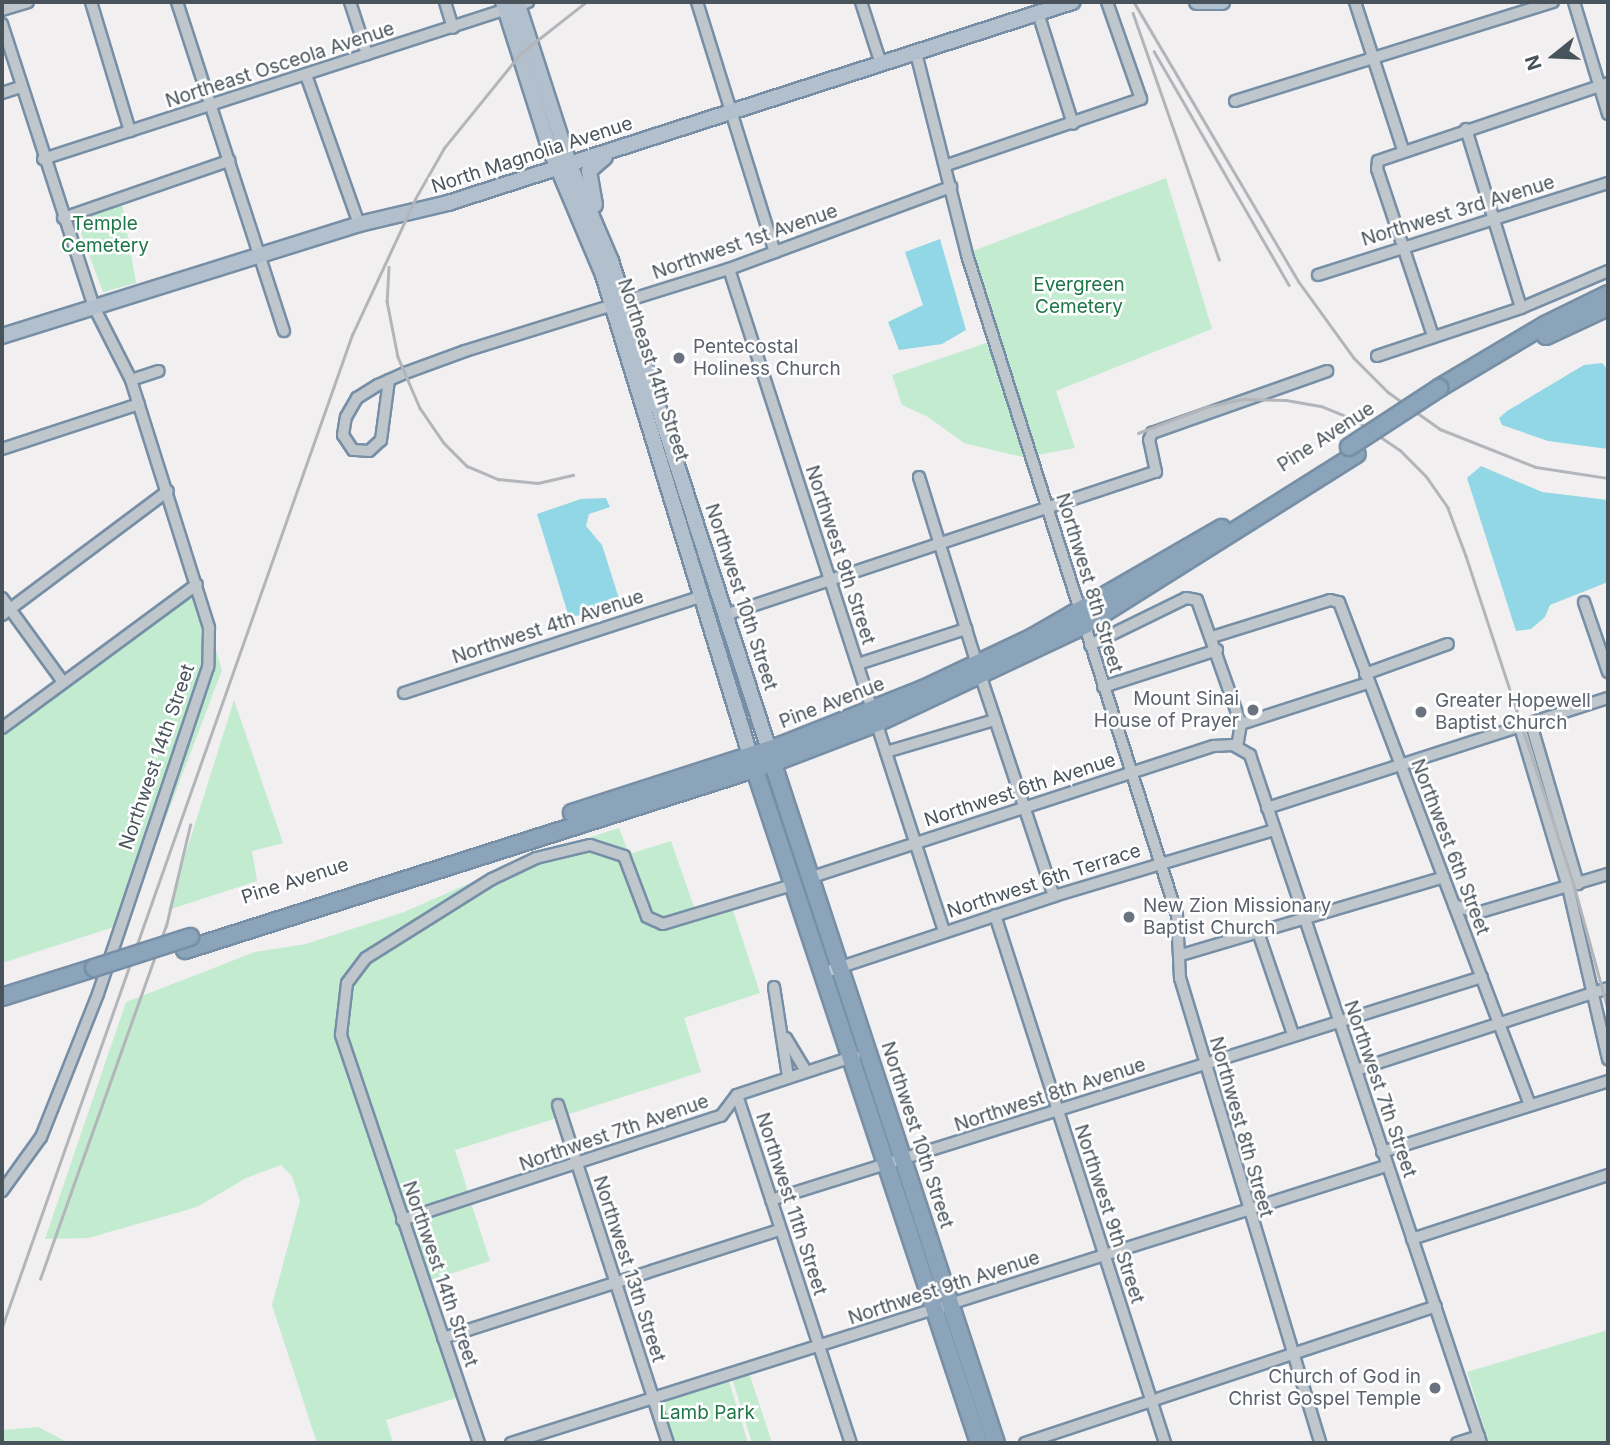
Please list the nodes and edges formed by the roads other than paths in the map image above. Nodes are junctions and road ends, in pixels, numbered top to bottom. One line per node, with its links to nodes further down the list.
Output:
1 (28, 2): 16 (street)
2 (91, 2): 34 (street)
3 (177, 2): 29 (street)
4 (350, 2): 21 (street)
5 (445, 2): 19 (street)
6 (697, 2): 30 (street)
7 (861, 2): 23 (street)
8 (1072, 2): 17 (main road, North Magnolia Avenue)
9 (1107, 2): 32 (street)
10 (1197, 2): 11 (main road)
11 (1222, 2)
12 (1355, 2): 22 (street)
13 (1553, 2): 22 (street)
14 (1574, 2): 25 (street)
15 (514, 4): 19 (street, Northeast Osceola Avenue); 39 (main road, Northeast 14th Street)
16 (2, 10)
17 (1038, 13): 20 (main road, North Magnolia Avenue); 32 (street)
18 (2, 24): 26 (street)
19 (453, 27): 21 (street, Northeast Osceola Avenue)
20 (916, 53): 23 (main road, North Magnolia Avenue); 40 (street, Northwest 8th Street)
21 (368, 54): 24 (street, Northeast Osceola Avenue)
22 (1374, 58): 28 (street); 36 (street)
23 (881, 64): 30 (main road, North Magnolia Avenue)
24 (306, 75): 29 (street, Northeast Osceola Avenue); 45 (street)
25 (1604, 84): 31 (street); 33 (street)
26 (20, 87): 27 (street); 37 (street)
27 (2, 93)
28 (1235, 101)
29 (211, 106): 34 (street, Northeast Osceola Avenue); 38 (street)
30 (732, 112): 35 (main road, North Magnolia Avenue); 48 (street)
31 (1608, 114)
32 (1073, 124): 40 (street)
33 (1466, 128): 36 (street); 43 (street)
34 (130, 131): 37 (street, Northeast Osceola Avenue)
35 (623, 146): 39 (main road, North Magnolia Avenue); 47 (main road)
36 (1403, 150): 46 (street)
37 (43, 159): 44 (street)
38 (229, 161): 44 (street); 49 (street)
39 (563, 165): 45 (main road, North Magnolia Avenue); 47 (main road, Northwest 10th Street); 54 (main road, Northeast 14th Street)
40 (947, 165): 42 (street, Northwest 8th Street)
41 (1608, 183): 43 (street, Northwest 3rd Avenue)
42 (951, 187): 48 (street, Northwest 1st Avenue); 71 (street, Northwest 8th Street)
43 (1494, 216): 46 (street, Northwest 3rd Avenue); 57 (street)
44 (63, 218): 55 (street)
45 (359, 224): 49 (main road, North Magnolia Avenue)
46 (1402, 245): 52 (street, Northwest 3rd Avenue); 60 (street)
47 (606, 247): 54 (main road, Northwest 10th Street)
48 (775, 252): 50 (street, Northwest 1st Avenue)
49 (260, 255): 55 (main road, North Magnolia Avenue); 58 (street)
50 (729, 269): 54 (street, Northwest 1st Avenue); 73 (street, Northwest 9th Street)
51 (1608, 271): 57 (street)
52 (1318, 275)
53 (1608, 293): 66 (highway, Pine Avenue)
54 (619, 303): 65 (street, Northwest 1st Avenue); 75 (main road, Northeast 14th Street); 79 (main road, Northwest 10th Street)
55 (94, 307): 59 (main road, North Magnolia Avenue); 64 (street, Northwest 14th Street)
56 (1608, 307): 66 (highway, Pine Avenue)
57 (1521, 308): 60 (street)
58 (284, 331)
59 (2, 336)
60 (1433, 336): 61 (street)
61 (1377, 356)
62 (159, 371): 64 (street)
63 (1327, 371): 71 (street)
64 (131, 380): 67 (street, Northwest 14th Street)
65 (389, 380): 65 (street, Northwest 1st Avenue)
66 (1443, 392): 80 (highway, Pine Avenue, bridge)
67 (139, 404): 68 (street); 70 (street, Northwest 14th Street)
68 (2, 449)
69 (919, 477): 72 (street)
70 (168, 491): 74 (street, Northwest 14th Street); 78 (street)
71 (1049, 510): 72 (street); 80 (street, Northwest 8th Street)
72 (939, 546): 73 (street); 81 (street)
73 (829, 580): 79 (street); 86 (street, Northwest 9th Street)
74 (197, 584): 90 (street); 151 (street, Northwest 14th Street)
75 (703, 596): 92 (street, Northwest 4th Avenue); 103 (main road, Northeast 14th Street)
76 (2, 598): 78 (street)
77 (1584, 602): 88 (street)
78 (6, 612): 90 (street)
79 (725, 615): 102 (main road, Northwest 10th Street)
80 (1083, 618): 84 (street, Northwest 8th Street); 87 (highway, Pine Avenue)
81 (966, 629): 86 (street); 87 (street)
82 (1212, 637): 84 (street); 85 (street); 89 (street, Northwest 6th Street)
83 (1448, 644): 89 (street)
84 (1090, 645): 91 (street, Northwest 8th Street)
85 (1217, 650): 91 (street); 96 (street)
86 (858, 664): 94 (street, Northwest 9th Street)
87 (979, 671): 94 (highway, Pine Avenue); 95 (street)
88 (1608, 672)
89 (1366, 678): 96 (street); 104 (street, Northwest 6th Street)
90 (63, 682): 99 (street)
91 (1103, 687): 105 (street, Northwest 8th Street)
92 (404, 693)
93 (1608, 698): 97 (street)
94 (874, 717): 101 (street, Northwest 9th Street); 102 (highway, Pine Avenue)
95 (995, 720): 101 (street); 106 (street)
96 (1241, 724): 100 (street)
97 (1531, 724): 98 (street); 115 (street)
98 (1520, 727): 104 (street); 115 (street)
99 (2, 728)
100 (1240, 748): 105 (street, Northwest 6th Avenue); 107 (street, Northwest 7th Street)
101 (886, 752): 109 (street, Northwest 9th Street)
102 (771, 756): 103 (highway, Pine Avenue); 112 (highway, Northwest 10th Street)
103 (752, 762): 114 (highway, Northwest 10th Street); 124 (highway, Pine Avenue, bridge)
104 (1400, 764): 107 (street); 113 (street, Northwest 6th Street)
105 (1133, 771): 106 (street, Northwest 6th Avenue); 110 (street, Northwest 8th Street)
106 (1026, 806): 109 (street, Northwest 6th Avenue); 116 (street)
107 (1267, 808): 108 (street, Northwest 7th Street)
108 (1274, 830): 110 (street, Northwest 6th Terrace); 119 (street, Northwest 7th Street)
109 (916, 842): 112 (street, Northwest 6th Avenue); 120 (street, Northwest 9th Street)
110 (1160, 863): 116 (street, Northwest 6th Terrace); 122 (street, Northwest 8th Street)
111 (1608, 874): 115 (street)
112 (809, 877): 123 (highway, Northwest 10th Street)
113 (1444, 877): 117 (street, Northwest 6th Street); 119 (street)
114 (792, 885): 123 (highway, Northwest 10th Street); 154 (street, Northwest 14th Street)
115 (1573, 886): 117 (street); 128 (street)
116 (1054, 895): 118 (street, Northwest 6th Terrace)
117 (1454, 905): 125 (street, Northwest 6th Street)
118 (995, 915): 120 (street, Northwest 6th Terrace); 145 (street, Northwest 9th Street)
119 (1303, 917): 121 (street); 131 (street, Northwest 7th Street)
120 (944, 932): 123 (street, Northwest 6th Terrace)
121 (1258, 932): 122 (street); 134 (street)
122 (1181, 955): 137 (street, Northwest 8th Street)
123 (833, 970): 135 (highway, Northwest 10th Street)
124 (93, 974): 129 (highway, Pine Avenue); 130 (highway, Pine Avenue)
125 (1482, 977): 131 (street, Northwest 8th Avenue); 132 (street, Northwest 6th Street)
126 (774, 987): 133 (street)
127 (1608, 988): 128 (street)
128 (1595, 992): 132 (street); 136 (street)
129 (2, 997)
130 (2, 1008)
131 (1338, 1020): 134 (street, Northwest 8th Avenue); 138 (street, Northwest 7th Street)
132 (1499, 1023): 138 (street); 144 (street, Northwest 6th Street)
133 (782, 1032): 139 (street); 140 (street)
134 (1293, 1034): 137 (street, Northwest 8th Avenue)
135 (861, 1054): 139 (street, Northwest 7th Avenue); 147 (highway, Northwest 10th Street)
136 (1608, 1059)
137 (1205, 1064): 145 (street, Northwest 8th Avenue); 153 (street, Northwest 8th Street)
138 (1356, 1070): 146 (street, Northwest 7th Street)
139 (806, 1071): 140 (street, Northwest 7th Avenue)
140 (789, 1076): 142 (street, Northwest 7th Avenue)
141 (1608, 1081): 144 (street)
142 (737, 1095): 148 (street, Northwest 7th Avenue); 152 (street, Northwest 11th Street)
143 (558, 1105): 148 (street, Northwest 13th Street)
144 (1530, 1105): 146 (street)
145 (1057, 1113): 147 (street, Northwest 8th Avenue); 157 (street, Northwest 9th Street)
146 (1382, 1152): 149 (street, Northwest 7th Street)
147 (895, 1161): 152 (street, Northwest 8th Avenue); 159 (highway, Northwest 10th Street)
148 (576, 1166): 154 (street, Northwest 7th Avenue); 158 (street, Northwest 13th Street)
149 (1387, 1166): 153 (street, Northwest 9th Avenue); 156 (street, Northwest 7th Street)
150 (1608, 1175): 156 (street)
151 (2, 1191)
152 (771, 1200): 155 (street, Northwest 11th Street)
153 (1247, 1211): 157 (street, Northwest 9th Avenue); 163 (street, Northwest 8th Street)
154 (402, 1220): 161 (street, Northwest 14th Street)
155 (780, 1230): 158 (street); 162 (street, Northwest 11th Street)
156 (1412, 1239): 160 (street, Northwest 7th Street)
157 (1105, 1255): 159 (street, Northwest 9th Avenue); 165 (street, Northwest 9th Street)
158 (614, 1284): 161 (street); 164 (street, Northwest 13th Street)
159 (942, 1306): 162 (street, Northwest 9th Avenue); 171 (highway, Northwest 10th Street); 172 (highway, Northwest 10th Street)
160 (1436, 1306): 163 (street); 166 (street, Northwest 7th Street)
161 (443, 1338): 167 (street, Northwest 14th Street)
162 (818, 1346): 164 (street, Northwest 9th Avenue); 170 (street, Northwest 11th Street)
163 (1293, 1357): 165 (street); 175 (street, Northwest 8th Street)
164 (653, 1399): 168 (street, Northwest 9th Avenue); 169 (street, Northwest 13th Street)
165 (1152, 1400): 173 (street); 174 (street, Northwest 9th Street)
166 (1480, 1440): 176 (street)
167 (480, 1443)
168 (512, 1443)
169 (668, 1443)
170 (851, 1443)
171 (979, 1443)
172 (996, 1443)
173 (1025, 1443)
174 (1165, 1443)
175 (1320, 1443)
176 (1457, 1443)

